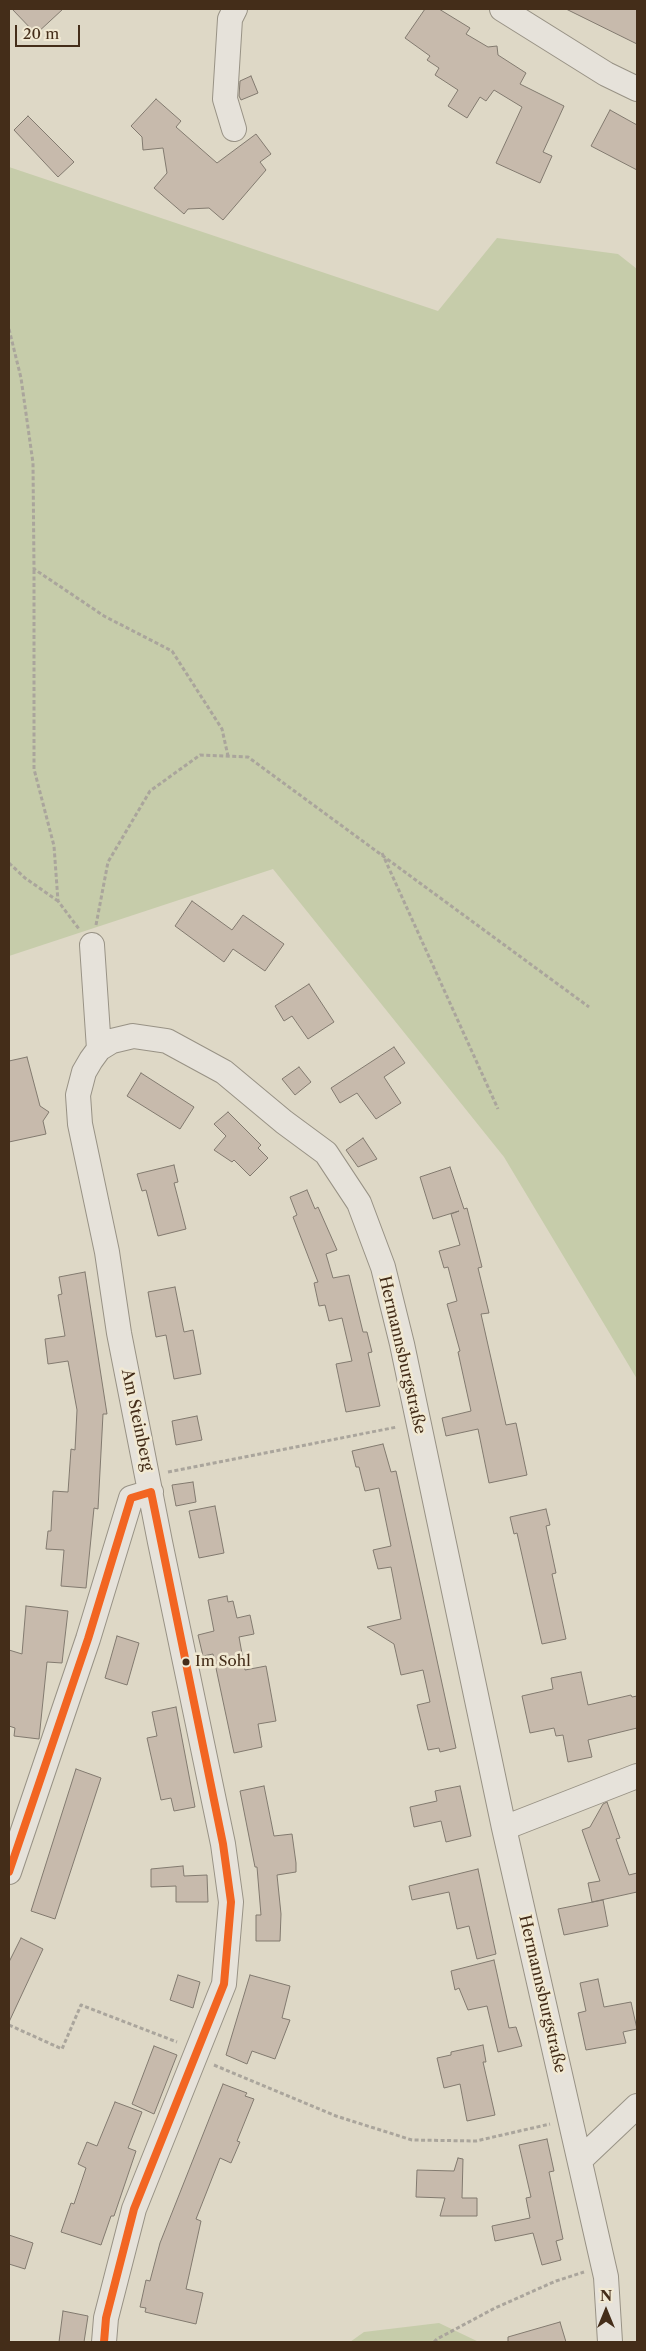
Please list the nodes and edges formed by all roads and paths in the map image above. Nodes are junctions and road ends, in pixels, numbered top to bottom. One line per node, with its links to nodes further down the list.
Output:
1 (235, 9): 4 (street)
2 (502, 9): 3 (street)
3 (637, 89)
4 (234, 129)
5 (9, 329): 6 (path)
6 (34, 569): 7 (path); 10 (path)
7 (228, 756): 8 (path); 11 (path)
8 (382, 853): 12 (path); 14 (path)
9 (9, 863): 10 (path)
10 (58, 901): 11 (path)
11 (92, 945): 13 (street)
12 (589, 1006)
13 (99, 1049): 15 (street, Hermannsburgstraße); 16 (street, Am Steinberg)
14 (498, 1109)
15 (418, 1423): 16 (path); 18 (street, Hermannsburgstraße)
16 (150, 1484): 19 (street); 21 (street, Am Steinberg)
17 (637, 1776): 18 (street)
18 (504, 1828): 23 (street, Hermannsburgstraße)
19 (9, 1872)
20 (9, 2025): 21 (path)
21 (197, 2054): 23 (path); 26 (street, Am Steinberg)
22 (637, 2106): 24 (street)
23 (571, 2118): 24 (street, Hermannsburgstraße)
24 (580, 2160): 25 (street, Hermannsburgstraße)
25 (603, 2266): 27 (path); 28 (street, Hermannsburgstraße)
26 (104, 2342)
27 (434, 2342)
28 (610, 2342)

